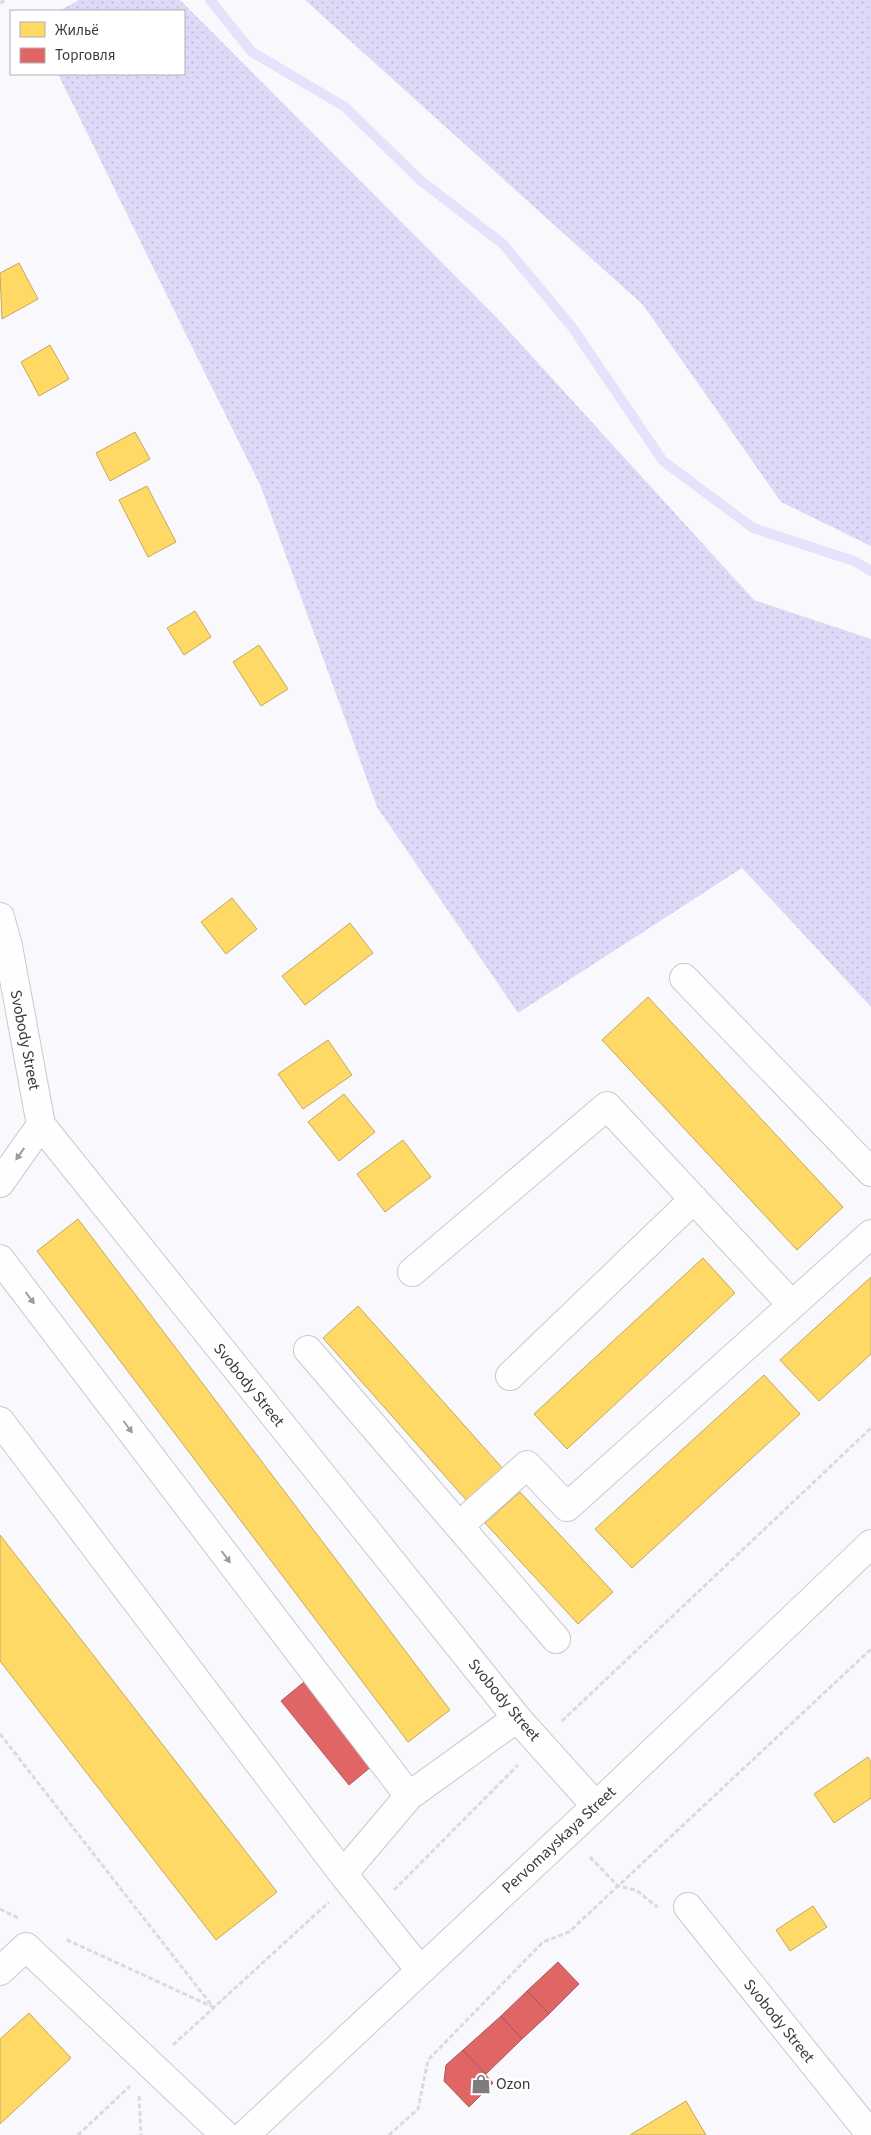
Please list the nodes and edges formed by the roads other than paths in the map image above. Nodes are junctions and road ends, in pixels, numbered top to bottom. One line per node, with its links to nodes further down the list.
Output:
1 (0, 917): 3 (street, Svobody Street)
2 (684, 978): 4 (street)
3 (41, 1125): 5 (street, one-way to 5); 17 (street, Svobody Street)
4 (871, 1172)
5 (0, 1183)
6 (694, 1199): 9 (street); 10 (street); 12 (street)
7 (871, 1234): 10 (street)
8 (0, 1259): 18 (street, one-way to 18)
9 (412, 1272)
10 (792, 1305): 14 (street)
11 (308, 1350): 14 (street)
12 (510, 1376)
13 (0, 1420): 20 (street)
14 (459, 1526): 16 (street)
15 (871, 1544): 19 (street, Pervomayskaya Street)
16 (556, 1639)
17 (517, 1718): 18 (street); 19 (street, Svobody Street)
18 (409, 1796): 20 (street)
19 (596, 1806): 22 (street, Pervomayskaya Street)
20 (343, 1874): 22 (street)
21 (688, 1907): 26 (street, Svobody Street)
22 (420, 1970): 25 (street, Pervomayskaya Street)
23 (0, 1971): 24 (street)
24 (225, 2135)
25 (245, 2135)
26 (871, 2135)

